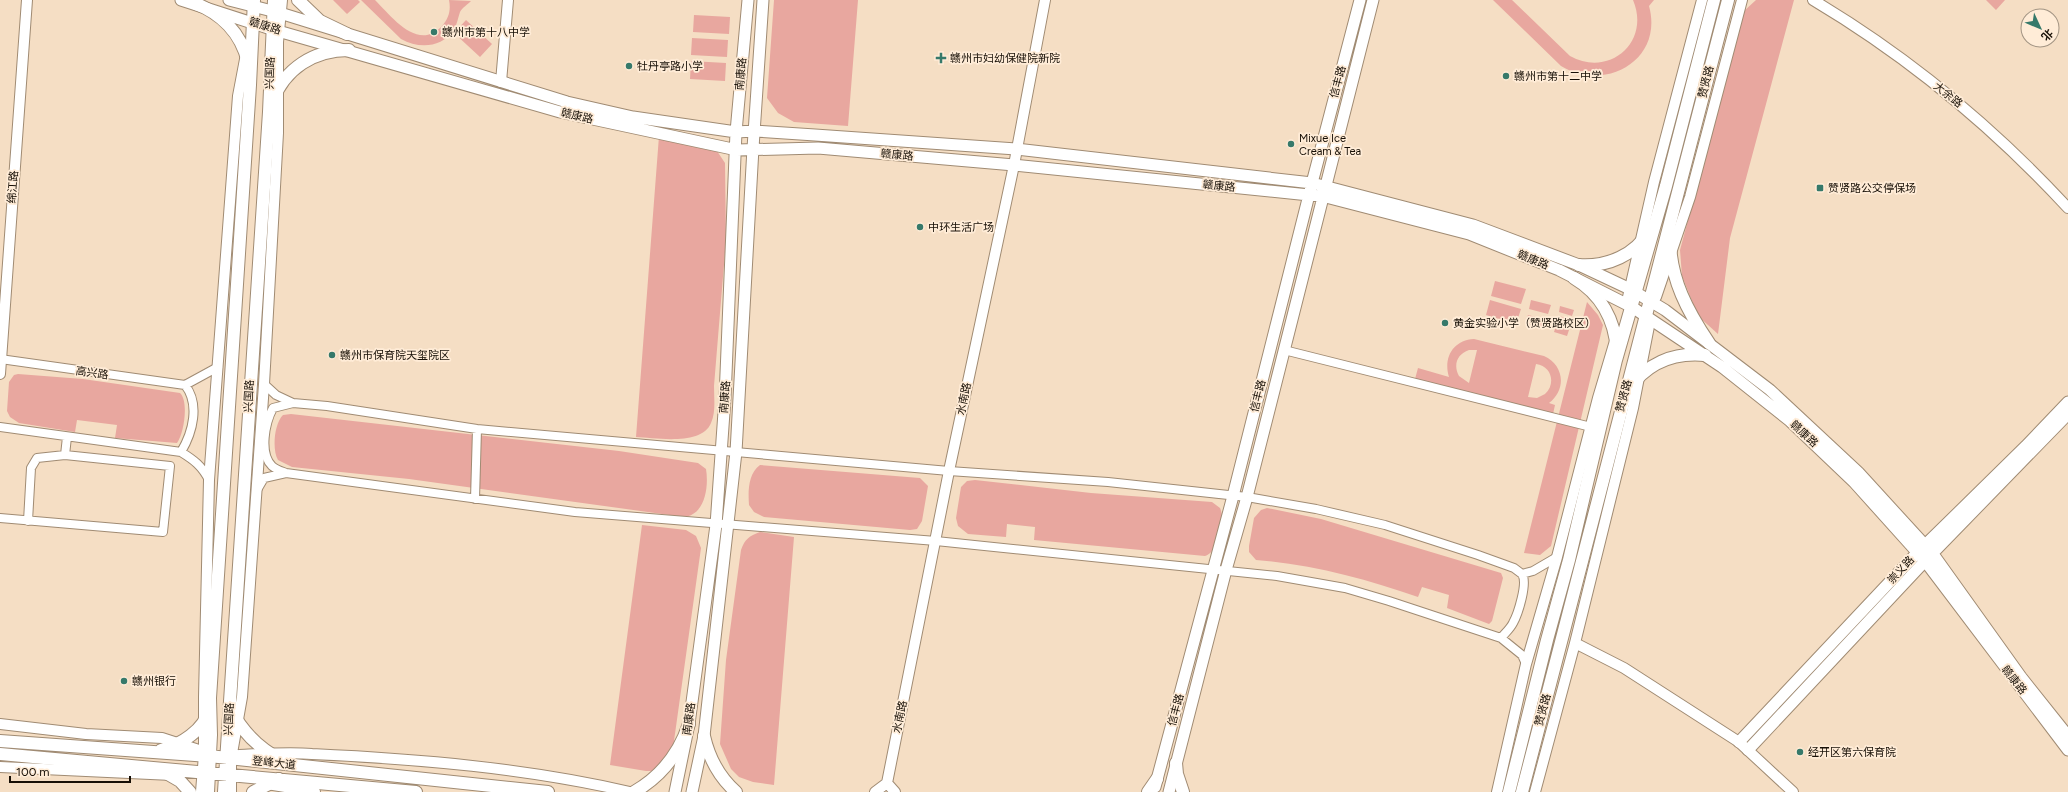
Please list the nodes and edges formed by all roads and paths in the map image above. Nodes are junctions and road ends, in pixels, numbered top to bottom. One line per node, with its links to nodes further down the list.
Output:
1 (27, 0): 55 (street, 绵江路)
2 (181, 0): 16 (main road, 赣康路)
3 (229, 0): 17 (main road, 赣康路)
4 (282, 0): 19 (street)
5 (298, 0): 22 (main road)
6 (508, 0): 27 (street)
7 (748, 0): 32 (main road, 南康路)
8 (763, 0): 31 (main road, 南康路)
9 (1045, 0): 34 (street, 水南路)
10 (1360, 0): 37 (main road, 信丰路)
11 (1373, 0): 38 (main road, 信丰路)
12 (1702, 0): 23 (street); 44 (street)
13 (1714, 0): 23 (main road, 赞贤路)
14 (1728, 0): 24 (main road, 赞贤路)
15 (1813, 0): 41 (street, 大余路)
16 (194, 3): 20 (main road, 赣康路); 26 (main road)
17 (252, 3): 19 (main road, 赣康路); 20 (main road, 兴国路)
18 (1742, 4): 24 (street); 45 (street)
19 (276, 8): 21 (main road, 兴国路); 22 (main road, 赣康路)
20 (251, 22): 21 (main road, 赣康路); 26 (street); 28 (main road, 兴国路)
21 (275, 29): 25 (main road, 赣康路); 29 (street); 30 (main road, 兴国路)
22 (346, 34): 27 (main road, 赣康路)
23 (1705, 34): 43 (main road, 赞贤路)
24 (1715, 47): 42 (main road, 赞贤路)
25 (349, 50): 29 (main road); 35 (main road, 赣康路)
26 (246, 54): 28 (main road); 57 (street)
27 (501, 82): 32 (main road, 赣康路)
28 (250, 85): 94 (main road, 兴国路)
29 (278, 88): 30 (main road); 60 (street)
30 (269, 112): 95 (main road, 兴国路)
31 (755, 131): 32 (main road, 赣康路); 33 (main road, 南康路); 34 (main road, 赣康路)
32 (736, 132): 35 (main road, 南康路)
33 (753, 148): 35 (main road, 赣康路); 36 (main road, 赣康路); 72 (main road, 南康路)
34 (1016, 149): 36 (street, 水南路); 37 (main road, 赣康路)
35 (737, 150): 70 (main road, 南康路)
36 (1014, 165): 39 (main road, 赣康路); 74 (street, 水南路)
37 (1312, 183): 38 (main road, 赣康路); 39 (main road, 信丰路)
38 (1325, 185): 40 (main road, 信丰路); 46 (main road, 赣康路)
39 (1309, 195): 40 (main road, 赣康路); 78 (main road, 信丰路)
40 (1322, 196): 47 (main road, 赣康路); 54 (main road, 信丰路)
41 (2068, 208)
42 (1674, 213): 45 (main road); 49 (main road, 赞贤路)
43 (1656, 218): 44 (main road); 48 (main road, 赞贤路)
44 (1641, 242): 46 (main road); 48 (street)
45 (1670, 252): 49 (street); 53 (main road)
46 (1579, 265): 48 (main road, 赣康路)
47 (1574, 278): 50 (main road, 赣康路); 52 (main road)
48 (1633, 291): 49 (main road, 赣康路); 50 (main road, 赞贤路)
49 (1652, 302): 51 (main road, 赞贤路); 53 (main road, 赣康路)
50 (1629, 305): 51 (main road, 赣康路); 52 (street); 56 (main road, 赞贤路)
51 (1648, 317): 53 (main road, 赣康路); 59 (street); 62 (main road, 赞贤路)
52 (1616, 340): 56 (main road); 67 (street)
53 (1707, 349): 59 (main road); 86 (main road, 赣康路)
54 (1284, 350): 67 (street); 79 (main road, 信丰路)
55 (0, 359): 58 (street, 绵江路); 61 (street, 高兴路)
56 (1616, 360): 144 (main road, 赞贤路)
57 (218, 367): 61 (street); 76 (street)
58 (0, 374)
59 (1638, 378): 62 (main road); 92 (street)
60 (264, 384): 64 (street); 77 (street)
61 (184, 385): 71 (street)
62 (1623, 400): 145 (main road, 赞贤路)
63 (2068, 402): 86 (main road, 崇义路)
64 (293, 403): 68 (street); 75 (street)
65 (2068, 414): 86 (main road, 崇义路)
66 (0, 427): 69 (street)
67 (1591, 427): 87 (street)
68 (478, 429): 70 (street); 80 (street)
69 (67, 437): 71 (street); 73 (street)
70 (720, 451): 72 (street); 83 (main road, 南康路)
71 (181, 452): 76 (street)
72 (736, 452): 74 (street); 84 (main road, 南康路)
73 (65, 455): 82 (street); 82 (street)
74 (949, 471): 78 (street); 85 (street, 水南路)
75 (286, 474): 77 (street); 80 (street)
76 (209, 480): 96 (street)
77 (257, 490): 97 (street)
78 (1233, 496): 79 (street); 88 (main road, 信丰路)
79 (1246, 497): 89 (main road, 信丰路); 90 (street)
80 (476, 499): 83 (street)
81 (0, 518): 82 (street)
82 (28, 521)
83 (716, 524): 84 (street); 99 (main road, 南康路)
84 (729, 525): 85 (street); 100 (main road, 南康路)
85 (936, 541): 88 (street); 121 (street, 水南路)
86 (1925, 554): 101 (main road, 赣康路); 103 (main road, 崇义路); 105 (main road, 崇义路); 106 (main road, 赣康路)
87 (1557, 557): 90 (street); 93 (street)
88 (1214, 569): 89 (street); 120 (main road, 信丰路)
89 (1226, 570): 91 (street); 112 (main road, 信丰路)
90 (1522, 574): 91 (street)
91 (1501, 638): 93 (street)
92 (1575, 643): 103 (street); 146 (street)
93 (1526, 664): 143 (street)
94 (210, 698): 96 (main road); 109 (main road, 兴国路)
95 (230, 708): 97 (main road); 111 (main road, 兴国路)
96 (204, 720): 104 (main road); 109 (street)
97 (237, 722): 110 (main road); 111 (street)
98 (0, 724): 104 (street)
99 (689, 724): 133 (main road); 134 (main road, 南康路)
100 (704, 736): 135 (main road, 南康路); 136 (main road)
101 (2068, 736)
102 (0, 741): 107 (main road, 登峰大道)
103 (1739, 742): 105 (street)
104 (177, 744): 107 (main road); 109 (street)
105 (1748, 750): 147 (street)
106 (2068, 750)
107 (148, 751): 109 (main road, 登峰大道)
108 (0, 754): 115 (main road, 登峰大道)
109 (207, 754): 111 (main road, 登峰大道); 116 (main road, 兴国路)
110 (270, 754): 111 (street); 113 (main road); 132 (street)
111 (230, 756): 113 (main road, 登峰大道); 118 (main road, 兴国路)
112 (1176, 763): 141 (main road, 信丰路); 142 (main road)
113 (294, 765): 131 (main road, 登峰大道)
114 (0, 767): 117 (street)
115 (153, 767): 116 (main road, 登峰大道); 117 (main road)
116 (206, 773): 117 (street); 118 (main road, 登峰大道); 124 (street); 125 (main road, 兴国路)
117 (171, 775): 123 (main road)
118 (228, 775): 119 (main road, 登峰大道); 122 (street); 126 (main road, 兴国路); 127 (street)
119 (279, 779): 122 (main road); 130 (main road, 登峰大道)
120 (1157, 779): 139 (main road); 140 (main road, 信丰路)
121 (887, 783): 137 (street); 138 (street)
122 (268, 784): 128 (main road); 129 (street)
123 (190, 792)
124 (201, 792)
125 (208, 792)
126 (224, 792)
127 (231, 792)
128 (253, 792)
129 (315, 792)
130 (416, 792)
131 (548, 792)
132 (630, 792)
133 (634, 792)
134 (675, 792)
135 (692, 792)
136 (736, 792)
137 (875, 792)
138 (895, 792)
139 (1148, 792)
140 (1154, 792)
141 (1169, 792)
142 (1183, 792)
143 (1496, 792)
144 (1509, 792)
145 (1522, 792)
146 (1535, 792)
147 (1793, 792)

